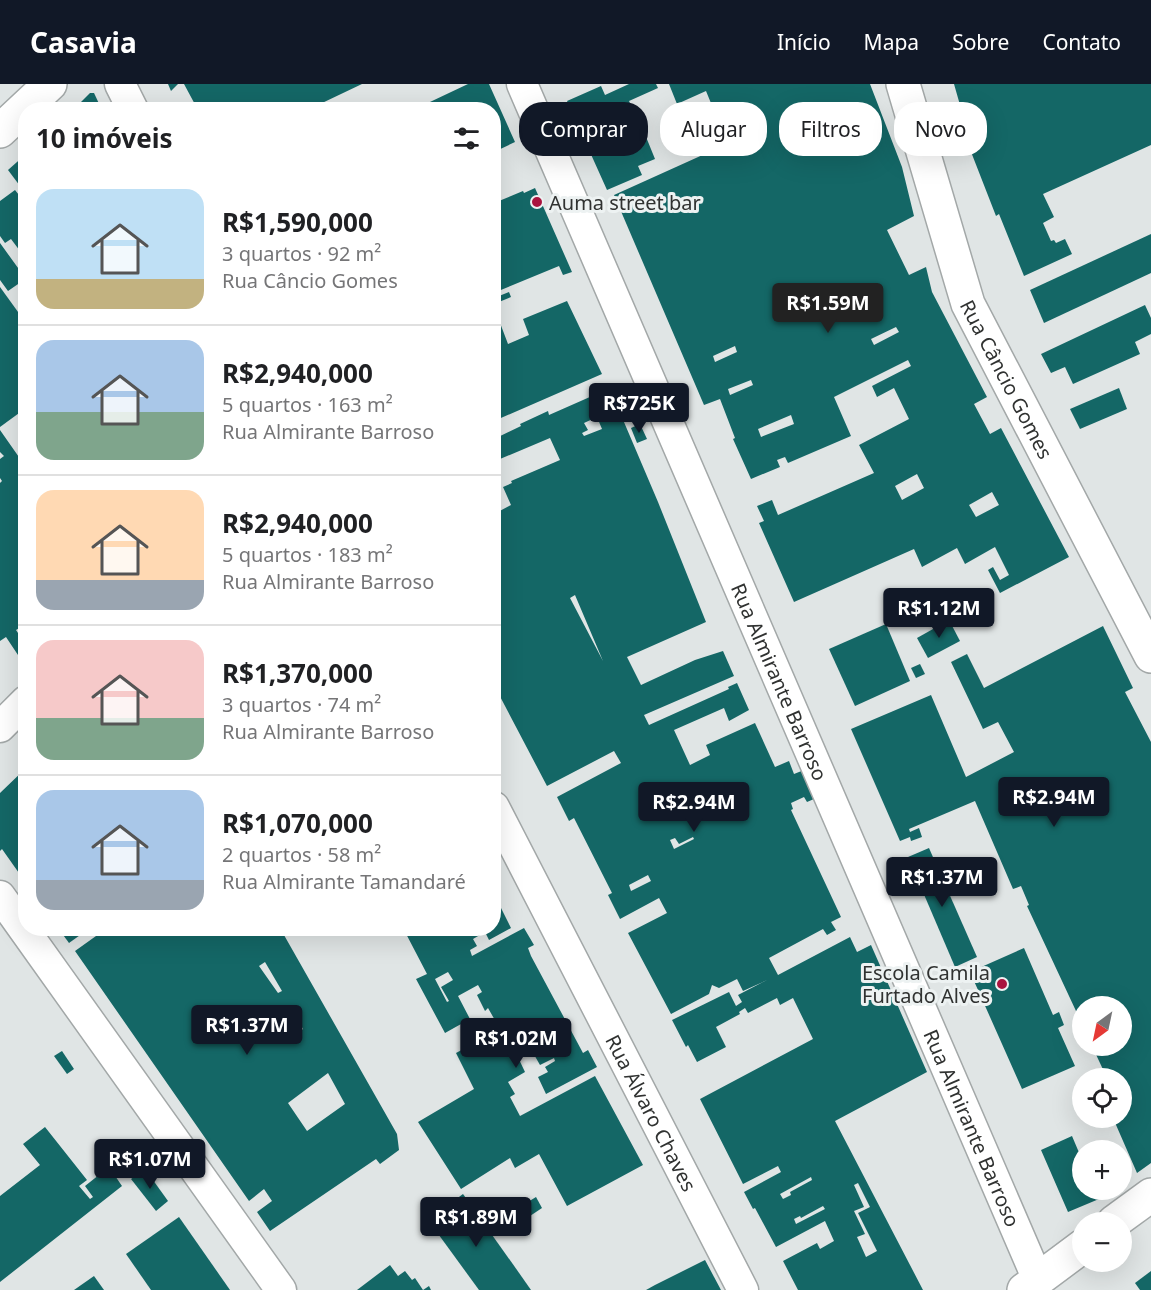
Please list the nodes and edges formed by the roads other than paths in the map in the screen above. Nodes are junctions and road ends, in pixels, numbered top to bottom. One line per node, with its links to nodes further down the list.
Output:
1 (51, 84): 5 (street)
2 (120, 84): 6 (street)
3 (522, 84): 19 (street, Rua Almirante Barroso)
4 (903, 84): 9 (street, Rua Câncio Gomes)
5 (31, 102)
6 (129, 102)
7 (18, 114): 8 (street)
8 (0, 130)
9 (1151, 656)
10 (18, 710): 11 (street)
11 (0, 727)
12 (501, 821): 21 (street, Rua Álvaro Chaves)
13 (0, 896): 14 (street)
14 (18, 921)
15 (29, 936): 20 (street)
16 (1151, 1195): 17 (street)
17 (1128, 1212)
18 (1072, 1254): 19 (street)
19 (1031, 1285)
20 (281, 1290)
21 (743, 1290)

